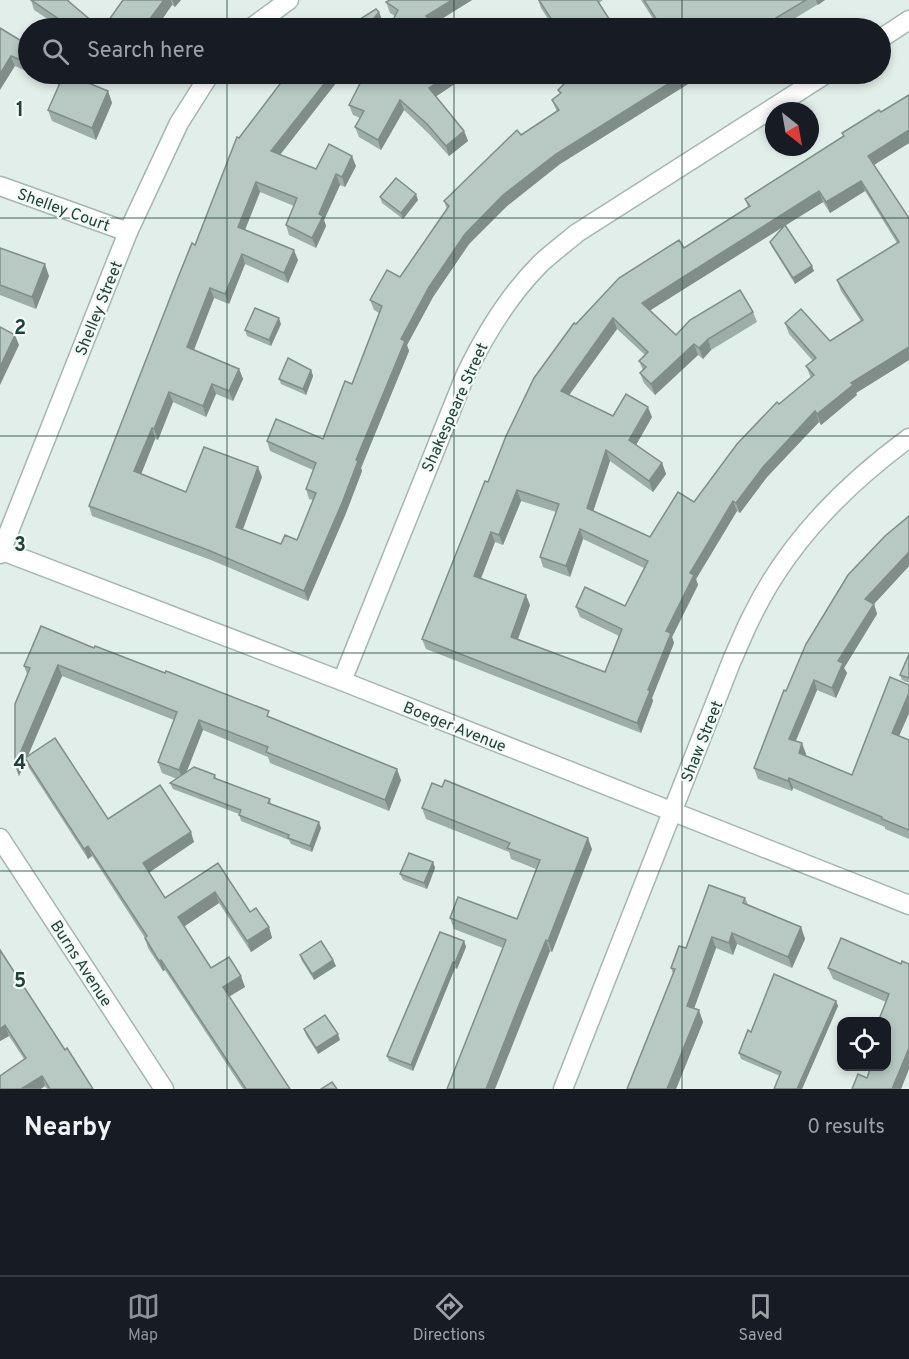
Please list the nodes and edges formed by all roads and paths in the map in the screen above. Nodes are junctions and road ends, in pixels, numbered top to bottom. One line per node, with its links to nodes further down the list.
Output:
1 (289, 0): 2 (street)
2 (265, 18)
3 (909, 20): 4 (street)
4 (891, 32)
5 (204, 84): 8 (street, Shelley Street)
6 (810, 84): 11 (street, Shakespeare Street)
7 (0, 186): 8 (street, Shelley Court)
8 (128, 232): 10 (street, Shelley Street)
9 (909, 438): 12 (street, Shaw Street)
10 (0, 552): 11 (street, Boeger Avenue)
11 (342, 681): 12 (street, Boeger Avenue)
12 (672, 812): 14 (street, Boeger Avenue); 16 (street, Shaw Street)
13 (0, 838): 15 (street, Burns Avenue)
14 (909, 905)
15 (165, 1089)
16 (563, 1089)

